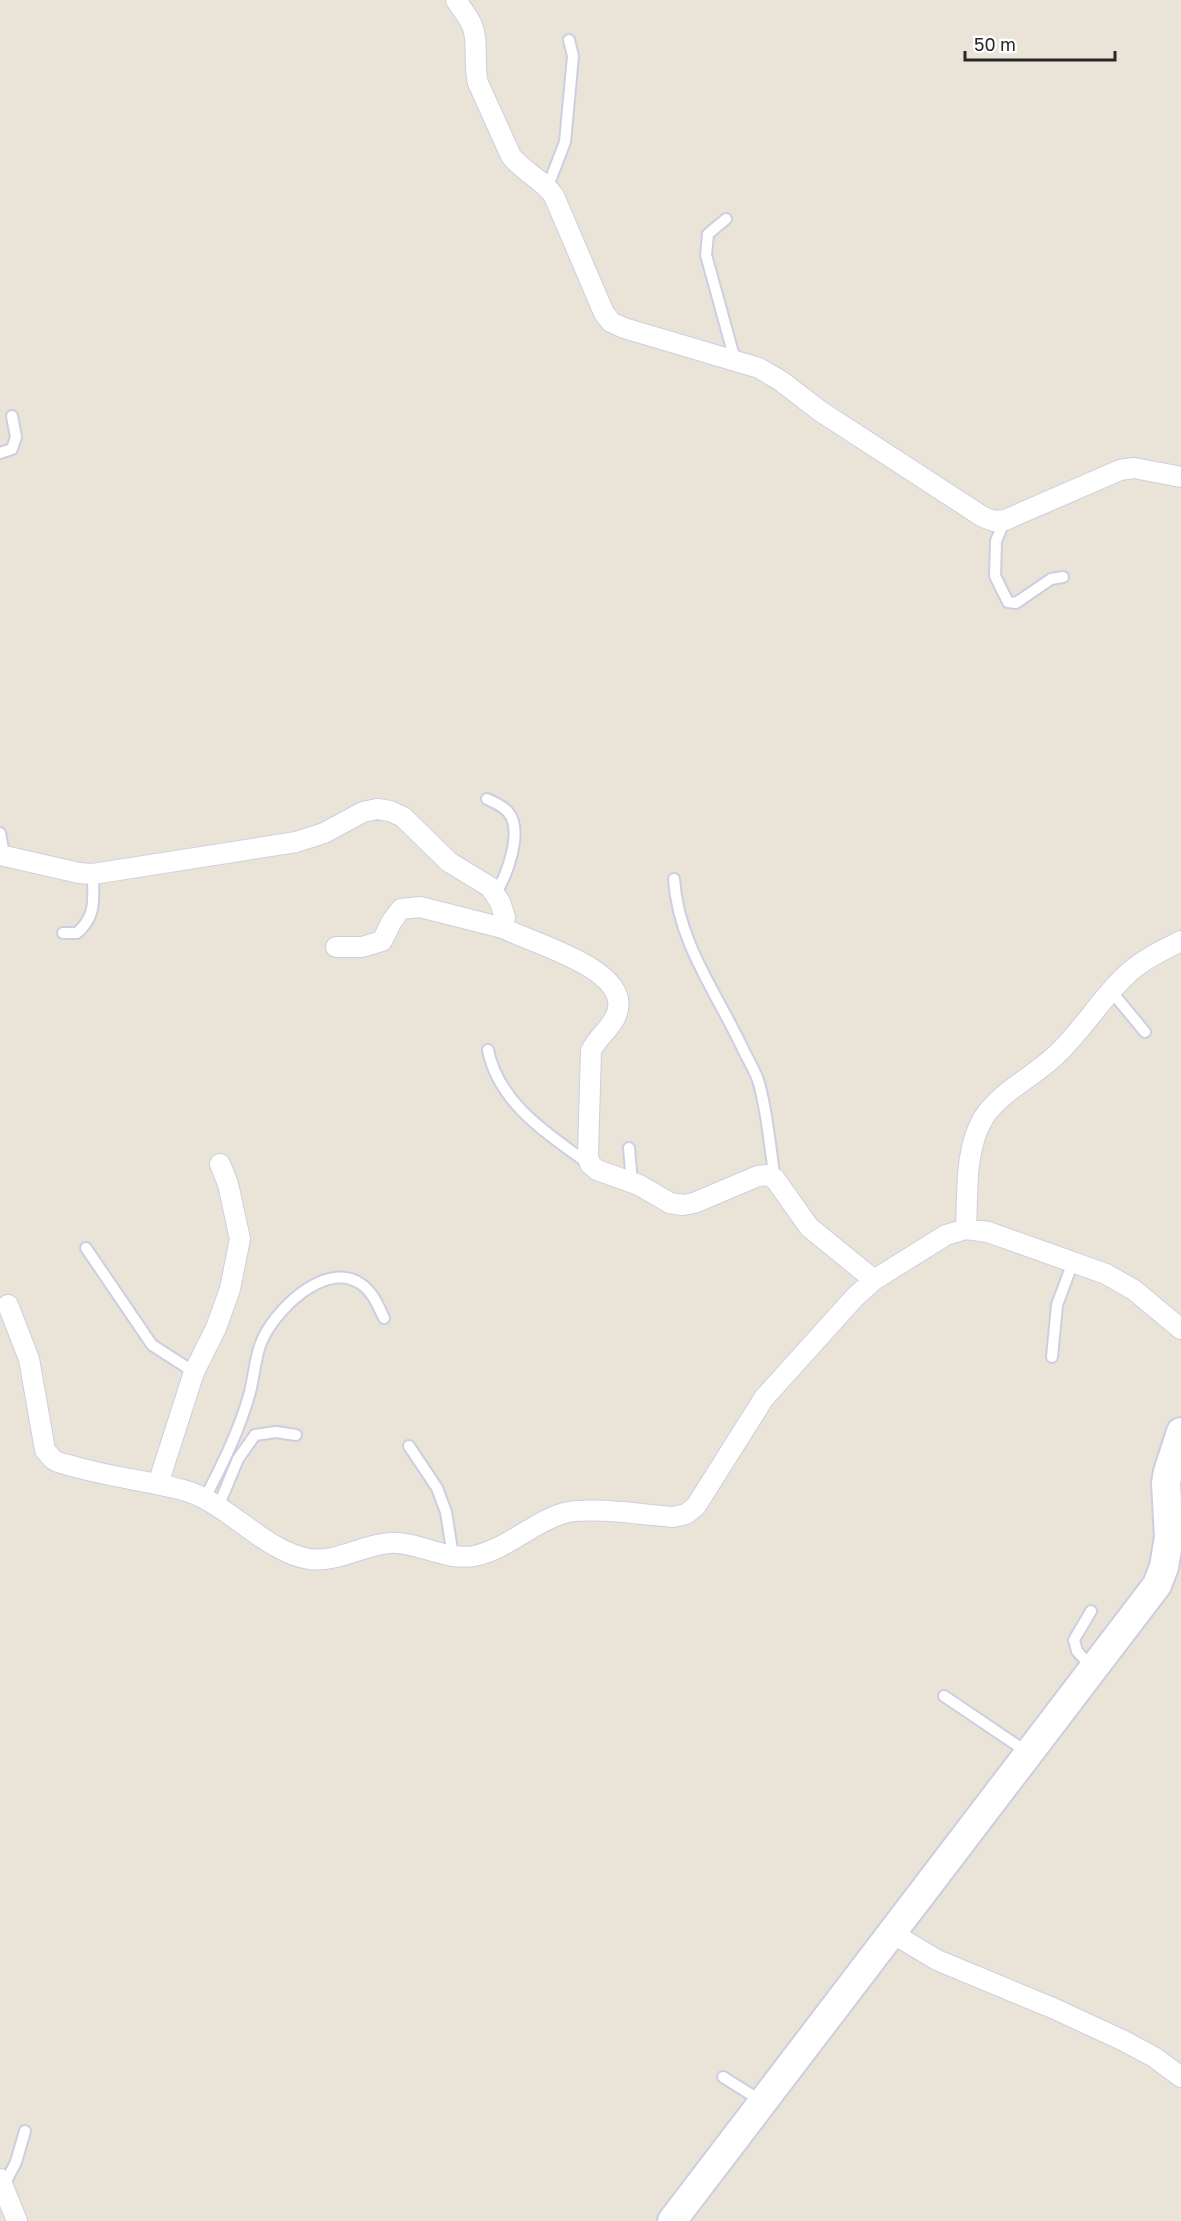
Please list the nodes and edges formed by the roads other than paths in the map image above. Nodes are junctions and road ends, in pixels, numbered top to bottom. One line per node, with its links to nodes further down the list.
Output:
1 (456, 0): 3 (street)
2 (569, 40): 3 (lane)
3 (548, 186): 5 (street)
4 (726, 219): 5 (lane)
5 (735, 360): 9 (street)
6 (12, 416): 7 (lane)
7 (0, 453)
8 (1181, 477): 9 (street)
9 (1005, 520): 10 (lane)
10 (1063, 577)
11 (488, 799): 16 (lane)
12 (0, 833): 13 (lane)
13 (2, 855): 14 (street)
14 (93, 874): 16 (street); 18 (lane)
15 (674, 879): 27 (lane)
16 (495, 894): 17 (street)
17 (503, 928): 20 (street); 26 (street)
18 (63, 933)
19 (1181, 941): 21 (street)
20 (336, 947)
21 (1111, 991): 22 (lane); 29 (street)
22 (1145, 1032)
23 (488, 1050): 26 (lane)
24 (629, 1148): 28 (lane)
25 (220, 1164): 37 (street)
26 (590, 1164): 28 (street)
27 (775, 1179): 28 (street); 32 (street)
28 (632, 1183)
29 (966, 1230): 31 (street); 32 (street)
30 (86, 1248): 37 (lane)
31 (1073, 1262): 35 (street); 36 (lane)
32 (874, 1280): 43 (street)
33 (8, 1305): 41 (street)
34 (384, 1318): 42 (lane)
35 (1181, 1329)
36 (1052, 1357)
37 (194, 1372): 41 (street)
38 (296, 1435): 42 (lane)
39 (410, 1446): 43 (lane)
40 (1175, 1457): 45 (street)
41 (158, 1484): 42 (street)
42 (212, 1503): 43 (street)
43 (453, 1556)
44 (1091, 1611): 45 (lane)
45 (1094, 1670): 47 (street)
46 (944, 1696): 47 (lane)
47 (1029, 1754): 48 (street)
48 (892, 1934): 49 (street); 51 (street)
49 (1181, 2077)
50 (723, 2078): 51 (lane)
51 (763, 2102): 55 (street)
52 (25, 2131): 53 (lane)
53 (2, 2183): 54 (street)
54 (17, 2221)
55 (672, 2221)

